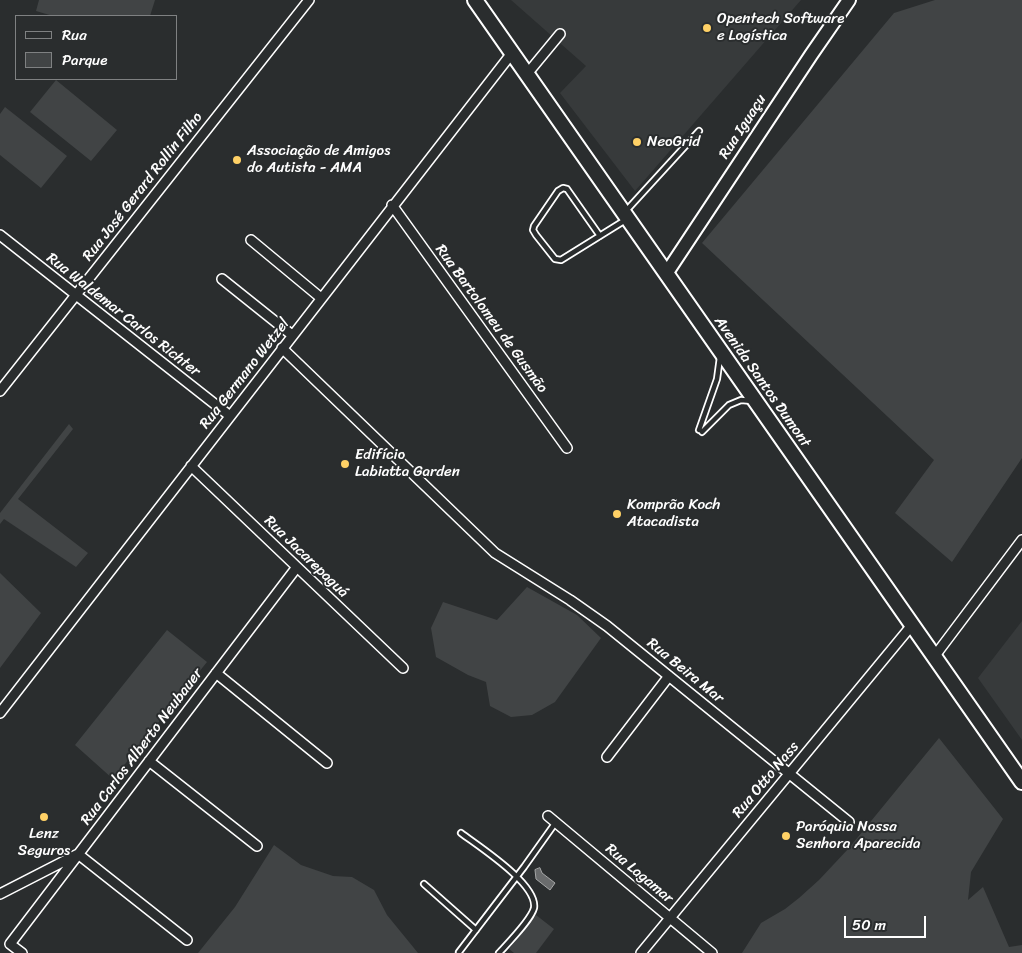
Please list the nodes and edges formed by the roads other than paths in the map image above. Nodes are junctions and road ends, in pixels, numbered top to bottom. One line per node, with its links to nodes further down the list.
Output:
1 (309, 0): 15 (street, Rua José Gerard Rollin Filho)
2 (475, 0): 5 (main road, Avenida Santos Dumont)
3 (849, 0): 13 (street, Rua Iguaçu)
4 (560, 34): 6 (street)
5 (512, 53): 6 (main road, Avenida Santos Dumont); 8 (street, Rua Germano Wetzel)
6 (527, 74): 9 (main road, Avenida Santos Dumont)
7 (699, 131): 9 (lane)
8 (392, 205): 16 (street, Rua Germano Wetzel); 23 (street, Rua Bartolomeu de Gusmão)
9 (626, 216): 11 (lane); 13 (main road, Avenida Santos Dumont)
10 (0, 235): 15 (street, Rua Waldemar Carlos Richter)
11 (600, 236): 11 (lane)
12 (251, 240): 16 (street)
13 (666, 274): 19 (main road, Avenida Santos Dumont)
14 (222, 279): 17 (street)
15 (76, 295): 20 (street, Rua José Gerard Rollin Filho); 22 (street, Rua Waldemar Carlos Richter)
16 (320, 298): 17 (street, Rua Germano Wetzel)
17 (292, 335): 18 (street, Rua Germano Wetzel)
18 (282, 348): 22 (street, Rua Germano Wetzel); 31 (street, Rua Beira Mar)
19 (721, 351): 21 (main road, Avenida Santos Dumont); 21 (lane)
20 (0, 391)
21 (756, 401): 27 (main road, Avenida Santos Dumont)
22 (230, 416): 24 (street, Rua Germano Wetzel)
23 (567, 448)
24 (191, 466): 26 (street, Rua Jacarepaguá); 32 (street, Rua Germano Wetzel)
25 (1022, 540): 28 (street)
26 (297, 567): 29 (street, Rua Jacarepaguá); 30 (street, Rua Carlos Alberto Neubauer)
27 (912, 625): 28 (main road, Avenida Santos Dumont); 36 (street, Rua Otto Nass)
28 (934, 657): 37 (main road, Avenida Santos Dumont)
29 (403, 668)
30 (216, 673): 34 (street, Rua Carlos Alberto Neubauer); 35 (street)
31 (669, 676): 33 (street); 36 (street, Rua Beira Mar)
32 (0, 713)
33 (607, 757)
34 (149, 761): 42 (street); 43 (street, Rua Carlos Alberto Neubauer)
35 (327, 763)
36 (790, 774): 40 (street, Rua Beira Mar); 47 (street, Rua Otto Nass)
37 (1022, 782)
38 (548, 816): 39 (street, Rua Lagamar)
39 (556, 822): 44 (lane); 47 (street, Rua Lagamar)
40 (849, 822)
41 (461, 833): 44 (lane)
42 (257, 846)
43 (78, 854): 46 (street); 49 (street); 51 (street, Rua Carlos Alberto Neubauer)
44 (517, 876): 48 (lane); 52 (lane)
45 (424, 884): 48 (lane)
46 (0, 894)
47 (670, 918): 53 (street, Rua Otto Nass); 54 (street, Rua Lagamar)
48 (476, 930): 50 (lane)
49 (187, 940)
50 (459, 952)
51 (22, 953)
52 (499, 953)
53 (641, 953)
54 (712, 953)

